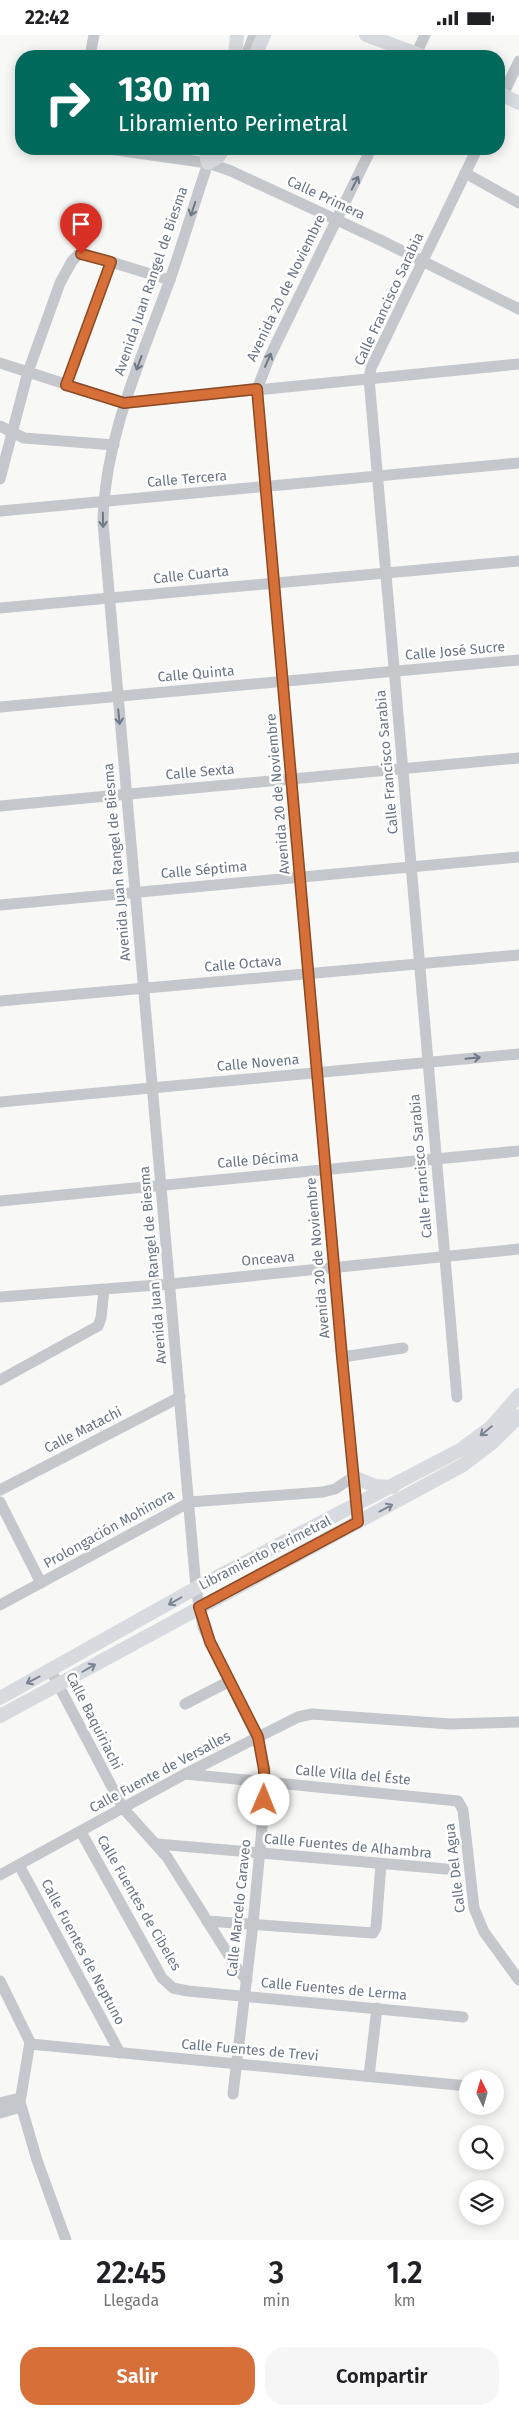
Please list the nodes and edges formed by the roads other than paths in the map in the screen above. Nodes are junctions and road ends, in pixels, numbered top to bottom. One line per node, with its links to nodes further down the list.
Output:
1 (94, 35): 7 (street)
2 (237, 35): 8 (main road)
3 (254, 35): 9 (street)
4 (264, 35): 10 (main road)
5 (366, 35): 11 (main road)
6 (425, 35): 12 (street)
7 (91, 50)
8 (235, 50)
9 (248, 50)
10 (258, 50)
11 (405, 50)
12 (420, 50)
13 (519, 61): 14 (street)
14 (505, 88)
15 (505, 99): 16 (main road)
16 (519, 103)
17 (151, 155): 23 (street, Calle Primera)
18 (206, 155): 23 (main road)
19 (211, 155): 23 (street, Avenida Juan Rangel de Biesma)
20 (219, 155): 23 (main road)
21 (368, 155): 26 (street, Avenida 20 de Noviembre, one-way to 21)
22 (474, 155): 24 (street, Calle Francisco Sarabia)
23 (208, 163): 26 (street, Calle Primera); 29 (street, Avenida Juan Rangel de Biesma, one-way to 29)
24 (465, 173): 25 (street); 27 (street, Calle Francisco Sarabia)
25 (519, 203)
26 (336, 219): 27 (street, Calle Primera); 36 (street, Avenida 20 de Noviembre, one-way to 26)
27 (422, 261): 30 (street, Calle Primera); 34 (street, Calle Francisco Sarabia)
28 (111, 262): 29 (street); 33 (street); 35 (street)
29 (170, 280): 37 (street, Avenida Juan Rangel de Biesma, one-way to 37)
30 (519, 309)
31 (0, 363): 33 (street)
32 (519, 364): 34 (street)
33 (28, 372): 35 (street); 39 (street)
34 (369, 378): 36 (street); 43 (street, Calle Francisco Sarabia)
35 (66, 385): 37 (street)
36 (257, 389): 37 (street); 45 (street, Avenida 20 de Noviembre)
37 (124, 403): 40 (street, Avenida Juan Rangel de Biesma)
38 (0, 427): 39 (street)
39 (12, 433): 40 (street); 41 (street)
40 (114, 445): 46 (street, Avenida Juan Rangel de Biesma)
41 (3, 451): 44 (street)
42 (519, 463): 43 (street, Calle Tercera)
43 (376, 476): 45 (street, Calle Tercera); 49 (street, Calle Francisco Sarabia)
44 (0, 479)
45 (265, 487): 46 (street, Calle Tercera); 50 (street, Avenida 20 de Noviembre)
46 (103, 502): 47 (street, Calle Tercera); 51 (street, Avenida Juan Rangel de Biesma, one-way to 51)
47 (0, 511)
48 (519, 561): 49 (street, Calle Cuarta)
49 (385, 574): 50 (street, Calle Cuarta); 54 (street, Calle Francisco Sarabia)
50 (274, 582): 51 (street, Calle Cuarta); 55 (street, Avenida 20 de Noviembre)
51 (109, 598): 52 (street, Calle Cuarta); 56 (street, Avenida Juan Rangel de Biesma)
52 (0, 608)
53 (519, 660): 54 (street, Calle José Sucre)
54 (394, 671): 55 (street, Calle Quinta); 59 (street, Calle Francisco Sarabia)
55 (284, 681): 56 (street, Calle Quinta); 60 (street, Avenida 20 de Noviembre)
56 (117, 697): 57 (street, Calle Quinta); 61 (street, Avenida Juan Rangel de Biesma, one-way to 61)
57 (0, 707)
58 (519, 758): 59 (street, Calle Sexta)
59 (403, 769): 60 (street, Calle Sexta); 64 (street, Calle Francisco Sarabia)
60 (293, 779): 61 (street, Calle Sexta); 65 (street, Avenida 20 de Noviembre)
61 (127, 794): 62 (street, Calle Sexta); 66 (street, Avenida Juan Rangel de Biesma)
62 (0, 806)
63 (519, 857): 64 (street, Calle Séptima)
64 (410, 867): 65 (street, Calle Séptima); 69 (street, Calle Francisco Sarabia)
65 (300, 877): 66 (street, Calle Séptima); 70 (street, Avenida 20 de Noviembre)
66 (135, 891): 67 (street, Calle Séptima); 71 (street, Avenida Juan Rangel de Biesma)
67 (0, 905)
68 (519, 955): 69 (street, Calle Octava)
69 (419, 964): 70 (street, Calle Octava); 74 (street, Calle Francisco Sarabia)
70 (309, 974): 71 (street, Calle Octava); 75 (street, Avenida 20 de Noviembre)
71 (142, 988): 72 (street, Calle Octava); 76 (street, Avenida Juan Rangel de Biesma)
72 (0, 1001)
73 (519, 1054): 74 (street, Calle Novena, one-way to 73)
74 (427, 1063): 75 (street, Calle Novena); 79 (street, Calle Francisco Sarabia)
75 (318, 1072): 76 (street, Calle Novena); 80 (street, Avenida 20 de Noviembre)
76 (151, 1088): 77 (street, Calle Novena); 81 (street, Avenida Juan Rangel de Biesma)
77 (0, 1102)
78 (519, 1151): 79 (street, Calle Décima)
79 (436, 1159): 80 (street, Calle Décima); 84 (street, Calle Francisco Sarabia)
80 (326, 1169): 81 (street, Calle Décima); 85 (street, Avenida 20 de Noviembre)
81 (160, 1184): 82 (street, Calle Décima); 86 (street, Avenida Juan Rangel de Biesma)
82 (0, 1201)
83 (519, 1249): 84 (street, Onceava)
84 (444, 1257): 85 (street, Onceava); 94 (street, Calle Francisco Sarabia)
85 (335, 1268): 86 (street, Onceava); 90 (street, Avenida 20 de Noviembre)
86 (170, 1284): 87 (street, Onceava); 93 (street, Avenida Juan Rangel de Biesma)
87 (104, 1290): 88 (street, Onceava); 91 (street)
88 (0, 1297)
89 (403, 1348): 90 (street)
90 (342, 1357): 96 (street, Avenida 20 de Noviembre)
91 (0, 1380)
92 (519, 1395): 97 (main road, Libramiento Perimetral, one-way to 97)
93 (180, 1397): 98 (street, Calle Matachi); 100 (street, Avenida Juan Rangel de Biesma)
94 (458, 1397)
95 (519, 1416): 102 (main road, Libramiento Perimetral, one-way to 95)
96 (353, 1477): 97 (main road); 100 (street, Prolongación Mohinora); 101 (street, Avenida 20 de Noviembre)
97 (394, 1487): 101 (main road, Libramiento Perimetral)
98 (0, 1490)
99 (0, 1502): 103 (street)
100 (190, 1502): 103 (street, Prolongación Mohinora); 104 (street, Avenida Juan Rangel de Biesma)
101 (356, 1506): 102 (street, Avenida 20 de Noviembre); 104 (main road, Libramiento Perimetral)
102 (358, 1522): 106 (main road, Libramiento Perimetral)
103 (41, 1583): 105 (street, Prolongación Mohinora)
104 (196, 1588): 106 (street, Calle Marcelo Caraveo); 107 (main road, Libramiento Perimetral, one-way to 107)
105 (0, 1605)
106 (199, 1607): 108 (street, Calle Marcelo Caraveo); 109 (main road, Libramiento Perimetral, one-way to 106)
107 (51, 1671): 109 (street, Calle Baquiriachi); 110 (main road, Libramiento Perimetral, one-way to 110)
108 (230, 1681): 111 (street); 114 (street, Calle Marcelo Caraveo)
109 (59, 1685): 112 (main road, Libramiento Perimetral); 118 (street, Calle Baquiriachi)
110 (0, 1698)
111 (185, 1704)
112 (0, 1716)
113 (519, 1722): 114 (street, Calle Fuente de Versalles)
114 (258, 1737): 115 (street, Calle Fuente de Versalles); 116 (street, Calle Marcelo Caraveo)
115 (185, 1774): 116 (street, Calle Villa del Éste); 118 (street, Calle Fuente de Versalles)
116 (265, 1782): 117 (street, Calle Villa del Éste); 121 (street, Calle Marcelo Caraveo)
117 (458, 1801): 129 (street, Calle Del Agua)
118 (122, 1807): 119 (street, Calle Fuente de Versalles); 120 (street, Calle Baquiriachi)
119 (81, 1832): 123 (street, Calle Fuente de Versalles); 131 (street, Calle Fuentes de Cibeles)
120 (158, 1844): 121 (street, Calle Fuentes de Alhambra); 126 (street, Calle Baquiriachi)
121 (260, 1853): 122 (street, Calle Fuentes de Alhambra); 127 (street, Calle Marcelo Caraveo)
122 (381, 1863): 124 (street, Calle Fuentes de Alhambra); 127 (street)
123 (19, 1865): 125 (street, Calle Fuente de Versalles); 136 (street, Calle Fuentes de Neptuno)
124 (446, 1869)
125 (0, 1875)
126 (207, 1921): 127 (street); 128 (street, Calle Baquiriachi)
127 (253, 1924): 128 (street, Calle Marcelo Caraveo)
128 (247, 1980): 132 (street, Calle Marcelo Caraveo)
129 (519, 1980)
130 (0, 1981): 135 (street)
131 (173, 1987): 132 (street, Calle Fuentes de Lerma)
132 (246, 1995): 133 (street, Calle Fuentes de Lerma); 137 (street, Calle Marcelo Caraveo)
133 (377, 2007): 134 (street, Calle Fuentes de Lerma); 138 (street)
134 (463, 2017)
135 (30, 2044): 136 (street, Calle Fuentes de Trevi); 141 (street)
136 (120, 2053): 137 (street, Calle Fuentes de Trevi)
137 (236, 2064): 138 (street, Calle Fuentes de Trevi); 140 (street, Calle Marcelo Caraveo)
138 (369, 2076): 139 (street, Calle Fuentes de Trevi)
139 (459, 2085)
140 (233, 2094)
141 (21, 2102): 142 (street); 143 (street); 144 (street)
142 (0, 2103)
143 (0, 2113)
144 (66, 2240)

